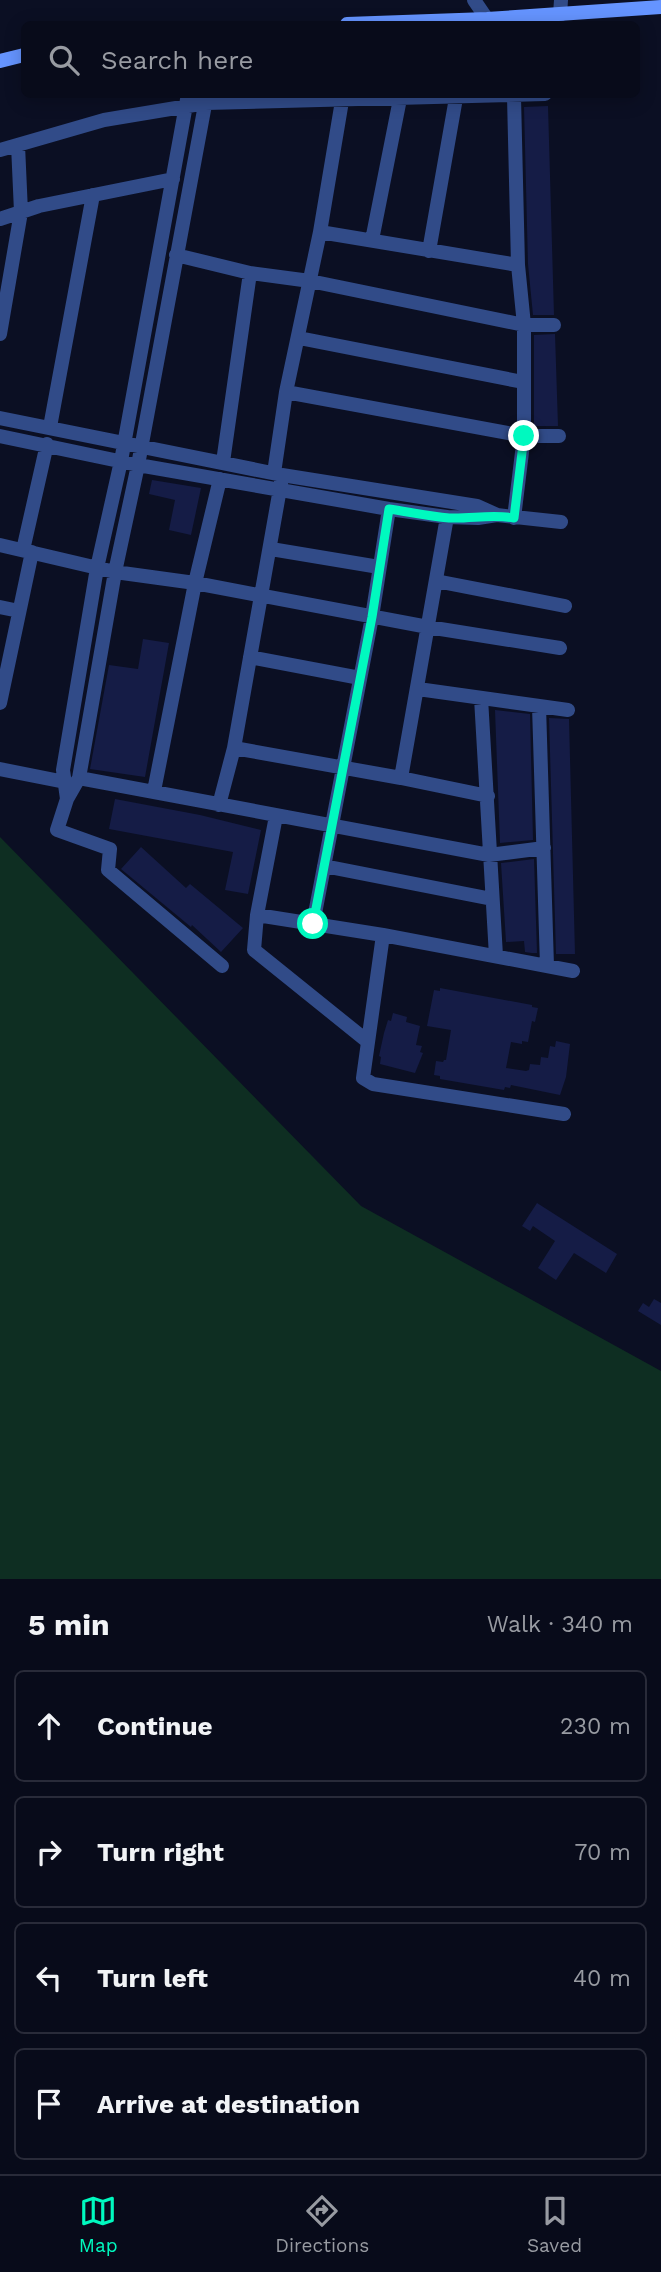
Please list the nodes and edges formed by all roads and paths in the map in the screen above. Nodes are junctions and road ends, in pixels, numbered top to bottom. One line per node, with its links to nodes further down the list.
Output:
1 (474, 0): 4 (street)
2 (561, 7): 3 (street); 4 (street)
3 (661, 7)
4 (487, 19): 5 (street)
5 (431, 21)
6 (21, 56): 7 (street)
7 (0, 61)
8 (456, 98): 11 (street); 22 (street)
9 (514, 98): 24 (street)
10 (206, 99): 12 (street); 13 (street); 23 (street)
11 (400, 99): 13 (street); 21 (street)
12 (187, 101): 14 (street); 16 (street)
13 (342, 101): 20 (street)
14 (18, 145): 15 (street); 18 (street)
15 (0, 150)
16 (173, 178): 17 (street); 38 (street)
17 (93, 195): 18 (street); 34 (street)
18 (21, 212): 19 (street); 29 (street)
19 (0, 219)
20 (320, 232): 21 (street); 26 (street)
21 (372, 240): 22 (street)
22 (429, 251): 24 (street)
23 (176, 255): 25 (street); 40 (street)
24 (518, 265): 27 (street)
25 (250, 273): 26 (street); 42 (street)
26 (310, 281): 27 (street); 30 (street)
27 (524, 325): 28 (street); 31 (street)
28 (554, 325)
29 (0, 334)
30 (299, 338): 31 (street); 32 (street)
31 (523, 382): 36 (street)
32 (286, 392): 36 (street); 45 (street)
33 (0, 418): 34 (street)
34 (50, 427): 38 (street)
35 (0, 436): 39 (street)
36 (524, 436): 37 (street); 49 (street)
37 (559, 436)
38 (124, 442): 40 (street); 41 (street)
39 (47, 444): 41 (street); 53 (street)
40 (140, 445): 42 (street); 43 (street)
41 (121, 461): 43 (street); 55 (street)
42 (223, 462): 45 (street)
43 (138, 465): 44 (street); 56 (street)
44 (220, 479): 45 (street); 58 (street)
45 (279, 479): 46 (street); 47 (street); 52 (street)
46 (389, 509): 48 (street); 54 (street)
47 (497, 515): 48 (street); 49 (street)
48 (447, 517): 57 (street)
49 (514, 518): 50 (street)
50 (561, 522)
51 (0, 545): 53 (street)
52 (271, 549): 54 (street); 59 (street)
53 (27, 551): 55 (street); 62 (street)
54 (379, 567): 63 (street)
55 (97, 568): 56 (street); 78 (street)
56 (115, 572): 58 (street); 76 (street)
57 (436, 581): 60 (street); 64 (street)
58 (195, 583): 59 (street); 79 (street)
59 (261, 597): 63 (street); 66 (street)
60 (565, 606)
61 (0, 607): 62 (street)
62 (19, 611): 70 (street)
63 (372, 617): 64 (street); 67 (street)
64 (428, 627): 65 (street); 68 (street)
65 (560, 648)
66 (250, 657): 67 (street); 73 (street)
67 (360, 678): 74 (street)
68 (418, 689): 69 (street); 77 (street)
69 (481, 698): 71 (street); 80 (street)
70 (0, 703)
71 (539, 706): 72 (street); 85 (street)
72 (568, 710)
73 (234, 748): 74 (street); 82 (street)
74 (344, 767): 77 (street); 84 (street)
75 (0, 769): 78 (street)
76 (79, 778): 79 (street); 81 (street)
77 (401, 778): 80 (street)
78 (65, 782): 81 (street)
79 (154, 791): 82 (street)
80 (488, 796): 86 (street)
81 (68, 799): 93 (street)
82 (219, 805): 83 (street)
83 (276, 816): 84 (street); 89 (street)
84 (332, 826): 86 (street); 87 (street)
85 (544, 848): 86 (street); 94 (street)
86 (489, 855): 88 (street)
87 (324, 866): 88 (street); 90 (street)
88 (492, 900): 92 (street)
89 (257, 915): 90 (street); 96 (street)
90 (313, 924): 91 (street)
91 (383, 935): 92 (street); 96 (street)
92 (496, 956): 94 (street)
93 (222, 966)
94 (547, 966): 95 (street)
95 (573, 971)
96 (367, 1041): 97 (street)
97 (564, 1114)

